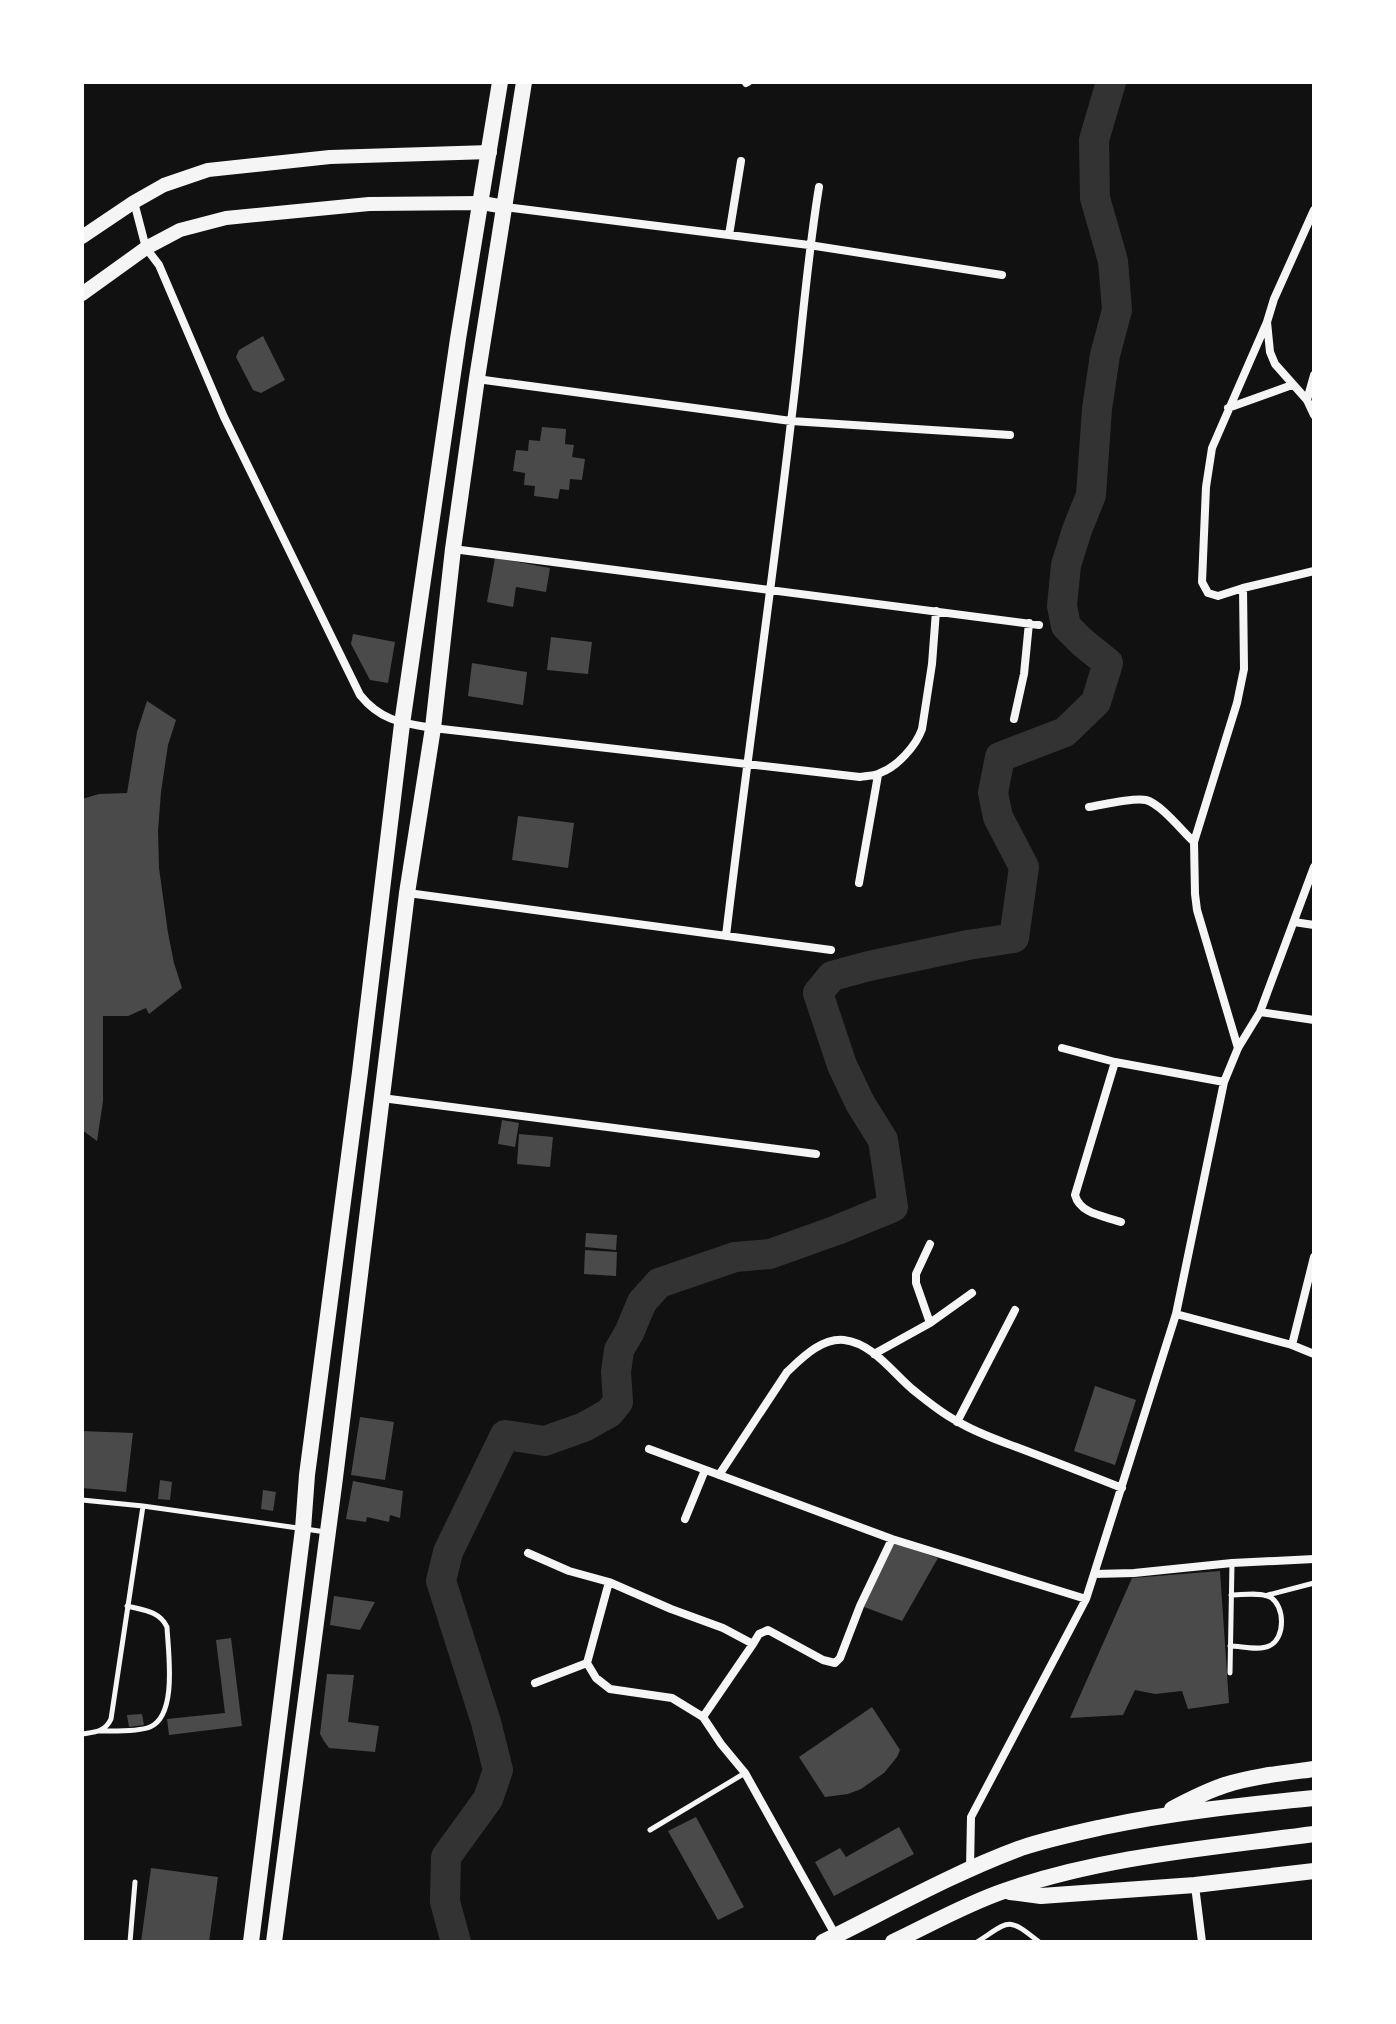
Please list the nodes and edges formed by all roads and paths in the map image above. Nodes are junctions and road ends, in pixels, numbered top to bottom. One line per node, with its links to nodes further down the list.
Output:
1 (500, 82): 3 (main road)
2 (524, 82): 8 (main road)
3 (490, 152): 6 (street); 7 (main road)
4 (741, 161): 10 (street)
5 (819, 187): 12 (street)
6 (134, 202): 11 (street); 13 (street)
7 (482, 203): 8 (street); 13 (street); 33 (main road)
8 (505, 207): 10 (street); 18 (main road)
9 (1314, 210): 16 (street)
10 (729, 235): 12 (street)
11 (82, 237)
12 (809, 245): 14 (street); 23 (street)
13 (146, 248): 15 (street); 33 (street)
14 (1002, 275)
15 (82, 294)
16 (1267, 322): 19 (street); 21 (street)
17 (1314, 375): 20 (street)
18 (477, 378): 23 (street); 25 (main road)
19 (1292, 385): 20 (street); 21 (street)
20 (1307, 400): 22 (street)
21 (1228, 408): 27 (street)
22 (1314, 415)
23 (791, 421): 24 (street); 28 (street)
24 (1010, 435)
25 (453, 549): 28 (street); 34 (main road)
26 (1314, 571): 27 (street)
27 (1243, 588): 38 (street)
28 (770, 591): 29 (street); 35 (street)
29 (936, 611): 30 (street); 36 (street)
30 (1029, 623): 31 (street); 32 (street)
31 (1039, 625)
32 (1014, 719)
33 (402, 724): 34 (street); 51 (main road)
34 (433, 728): 35 (street); 41 (main road)
35 (746, 764): 36 (street); 44 (street)
36 (878, 775): 40 (street)
37 (1089, 807): 38 (street)
38 (1194, 842): 49 (street)
39 (1314, 867): 42 (street)
40 (859, 883)
41 (407, 893): 44 (street); 52 (main road)
42 (1294, 922): 43 (street); 46 (street)
43 (1314, 925)
44 (726, 936): 45 (street)
45 (831, 950)
46 (1260, 1012): 47 (street); 49 (street)
47 (1314, 1020)
48 (1062, 1048): 50 (street)
49 (1238, 1048): 53 (street)
50 (1115, 1062): 53 (street); 56 (street)
51 (360, 1072): 52 (main road); 74 (main road)
52 (384, 1075): 54 (main road)
53 (1224, 1082): 61 (street)
54 (381, 1098): 55 (street); 75 (main road)
55 (816, 1154)
56 (1121, 1222)
57 (930, 1244): 62 (street)
58 (1314, 1257): 63 (street)
59 (972, 1293): 62 (street)
60 (1015, 1310): 66 (street)
61 (1176, 1314): 63 (street); 70 (street)
62 (930, 1323): 64 (street)
63 (1292, 1345): 65 (street)
64 (874, 1354): 66 (street); 69 (street)
65 (1314, 1354)
66 (957, 1422): 70 (street)
67 (649, 1449): 68 (street)
68 (705, 1470): 69 (street); 73 (street)
69 (719, 1475): 76 (street)
70 (1122, 1488): 80 (street)
71 (82, 1500): 72 (lane)
72 (143, 1506): 74 (lane); 86 (lane)
73 (685, 1519)
74 (303, 1529): 75 (lane); 108 (main road)
75 (327, 1533): 109 (main road)
76 (892, 1539): 85 (street); 87 (street)
77 (528, 1553): 81 (street)
78 (1314, 1559): 79 (street)
79 (1232, 1563): 80 (street); 83 (lane)
80 (1094, 1574): 85 (street)
81 (609, 1582): 87 (street); 89 (street)
82 (1314, 1583): 84 (lane)
83 (1231, 1595): 84 (lane); 88 (lane)
84 (1267, 1595): 88 (lane)
85 (1086, 1599): 101 (street)
86 (127, 1606): 93 (lane); 93 (lane)
87 (753, 1644): 92 (street)
88 (1230, 1646): 90 (lane)
89 (587, 1663): 91 (street); 92 (street)
90 (1230, 1673)
91 (535, 1683)
92 (703, 1717): 96 (street)
93 (99, 1731): 94 (lane)
94 (82, 1734)
95 (1314, 1769): 98 (main road)
96 (745, 1773): 99 (lane); 106 (street)
97 (1314, 1798): 98 (main road)
98 (1159, 1815): 101 (main road)
99 (650, 1830)
100 (1314, 1834): 105 (main road)
101 (970, 1869): 106 (main road)
102 (1314, 1871): 104 (main road)
103 (135, 1882): 107 (lane)
104 (1195, 1885): 105 (main road); 113 (street)
105 (1004, 1891): 110 (main road)
106 (830, 1939)
107 (130, 1942)
108 (251, 1942)
109 (274, 1942)
110 (893, 1942)
111 (977, 1942): 112 (lane)
112 (1039, 1942)
113 (1202, 1942)

